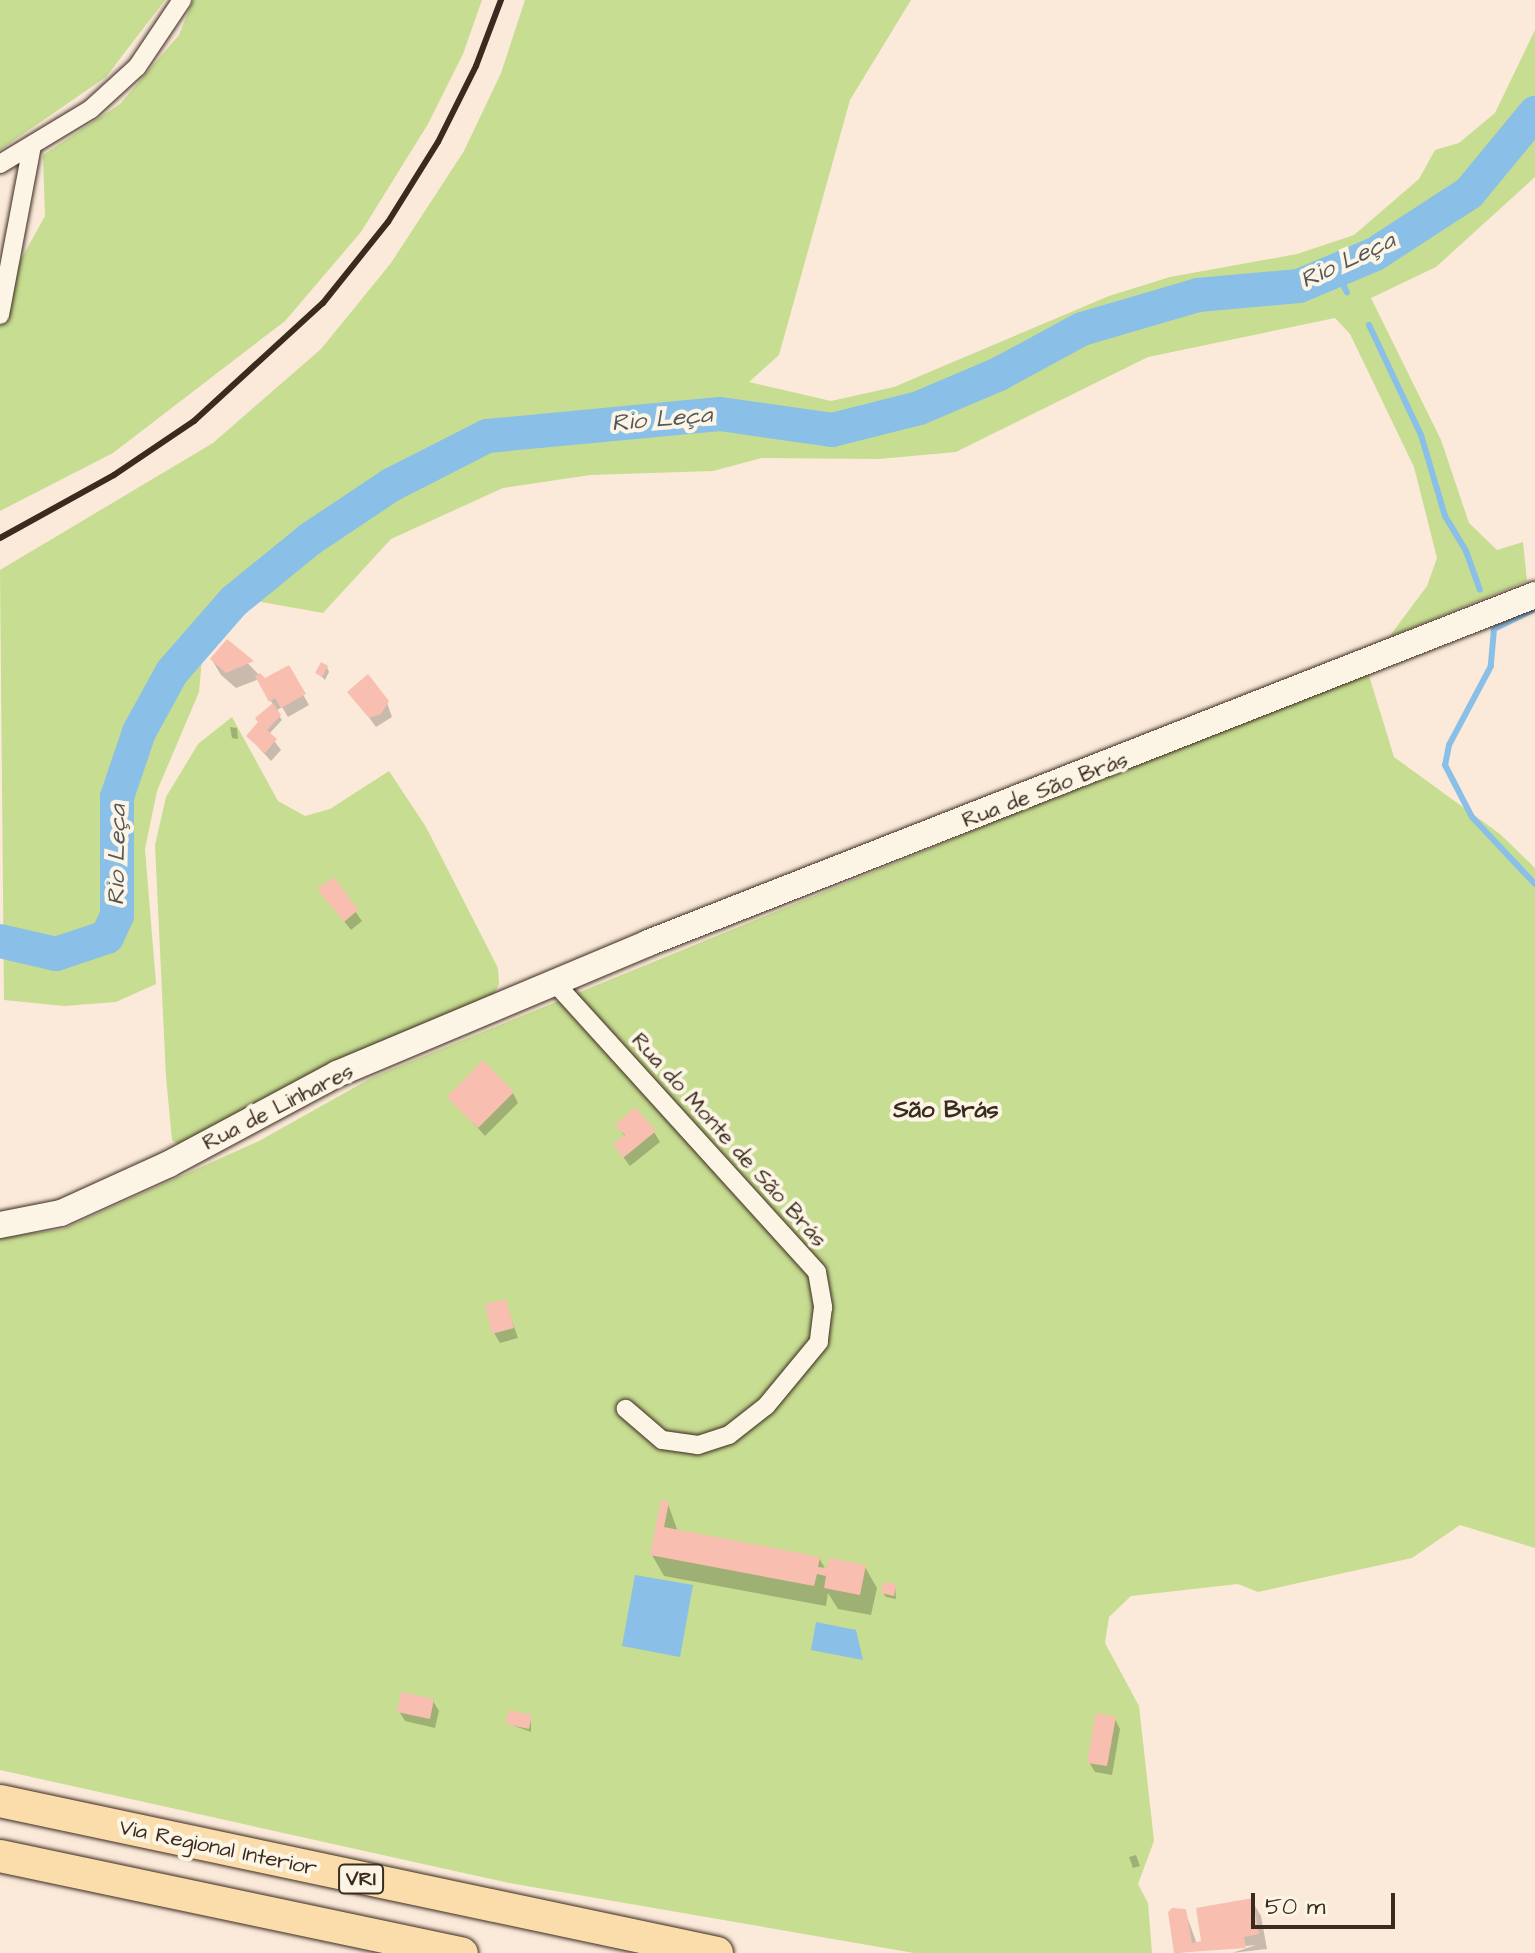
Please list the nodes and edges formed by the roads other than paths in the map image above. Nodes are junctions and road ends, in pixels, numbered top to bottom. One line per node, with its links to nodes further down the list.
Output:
1 (182, 0): 2 (street)
2 (32, 145): 3 (street); 4 (street)
3 (0, 164)
4 (0, 315)
5 (1535, 595): 6 (main road, Rua de São Brás)
6 (555, 983): 7 (main road, Rua de Linhares); 8 (street, Rua do Monte de São Brás)
7 (0, 1225)
8 (626, 1409)
9 (2, 1802): 12 (highway, Via Regional Interior / VRI)
10 (0, 1856): 11 (highway, VRI)
11 (462, 1953)
12 (717, 1953)

